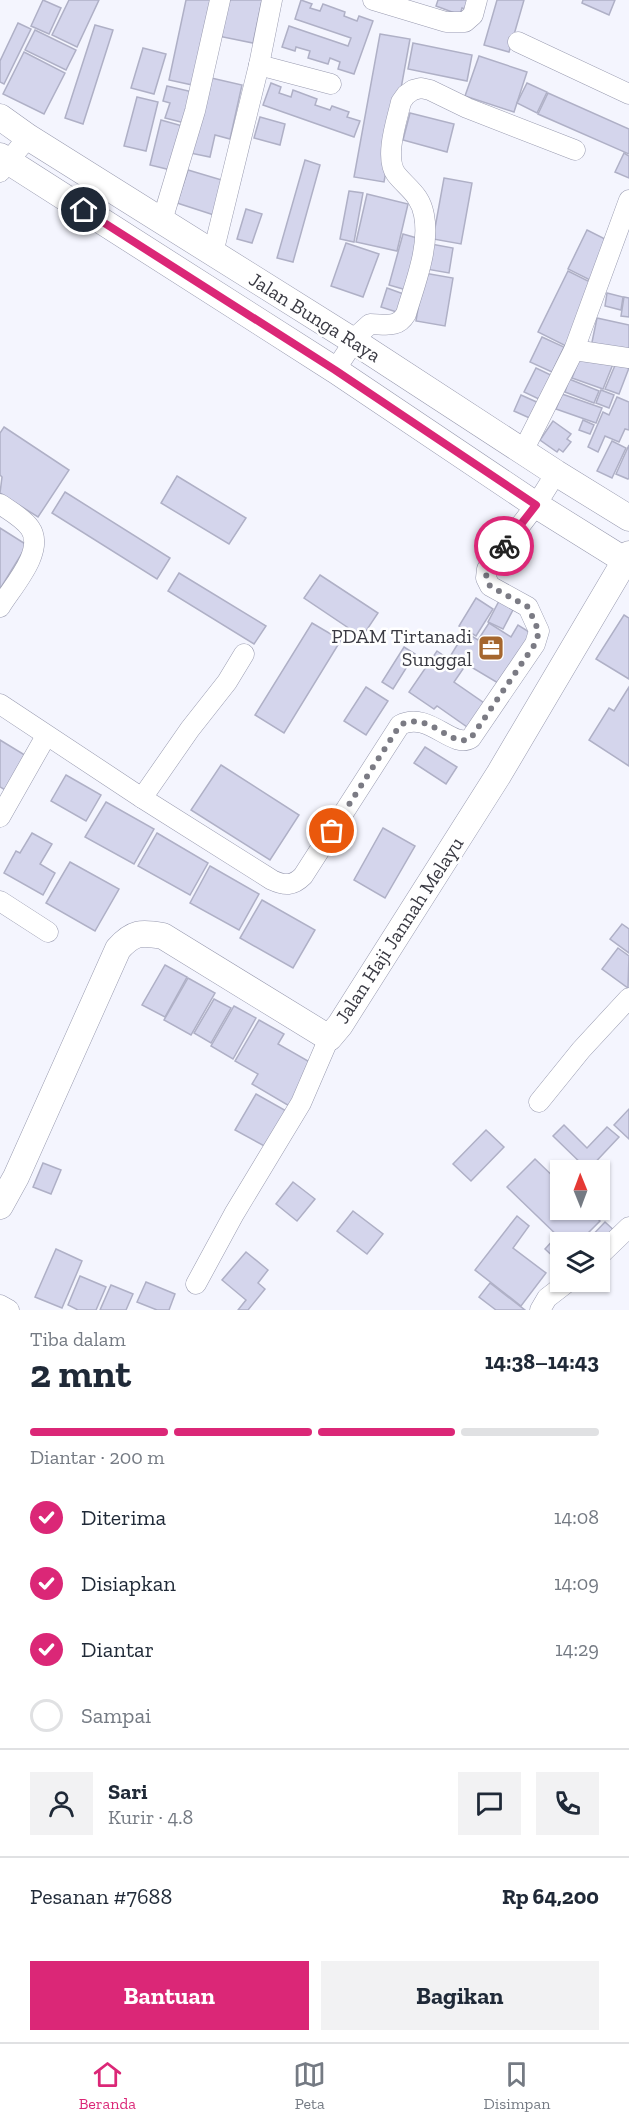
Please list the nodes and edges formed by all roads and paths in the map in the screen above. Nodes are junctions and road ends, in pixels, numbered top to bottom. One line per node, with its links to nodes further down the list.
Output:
1 (220, 0): 14 (street)
2 (272, 0): 6 (street)
3 (373, 0): 4 (street)
4 (477, 0)
5 (518, 42): 8 (street)
6 (259, 65): 7 (street); 15 (street)
7 (331, 84)
8 (629, 94)
9 (0, 117): 10 (main road, Jalan Bunga Raya)
10 (28, 137): 12 (street); 14 (main road, Jalan Bunga Raya)
11 (575, 150): 16 (street)
12 (2, 163): 19 (main road, Jalan Bunga Raya)
13 (629, 200): 17 (street)
14 (162, 221): 15 (main road, Jalan Bunga Raya)
15 (213, 253): 16 (main road, Jalan Bunga Raya)
16 (355, 342): 19 (street); 20 (main road, Jalan Bunga Raya)
17 (574, 350): 18 (street); 20 (street)
18 (629, 358)
19 (335, 370): 23 (main road, Jalan Bunga Raya)
20 (523, 451): 21 (main road, Jalan Bunga Raya)
21 (556, 473): 23 (street); 24 (main road, Jalan Bunga Raya)
22 (0, 504): 26 (street)
23 (536, 505): 25 (main road, Jalan Bunga Raya); 30 (street)
24 (629, 518)
25 (628, 559): 35 (main road, Jalan Haji Jannah Melayu)
26 (0, 607)
27 (244, 654): 30 (street)
28 (0, 704): 29 (street)
29 (46, 736): 30 (street); 31 (street)
30 (142, 798)
31 (0, 817)
32 (0, 901): 33 (street)
33 (48, 932)
34 (629, 998): 36 (street)
35 (329, 1038): 37 (main road, Jalan Haji Jannah Melayu); 41 (street)
36 (539, 1102)
37 (8, 1172): 38 (main road, Jalan Haji Jannah Melayu)
38 (0, 1206)
39 (629, 1227): 40 (street)
40 (610, 1246)
41 (196, 1284)
42 (555, 1292): 45 (street)
43 (0, 1305): 44 (street)
44 (9, 1310)
45 (540, 1310)

